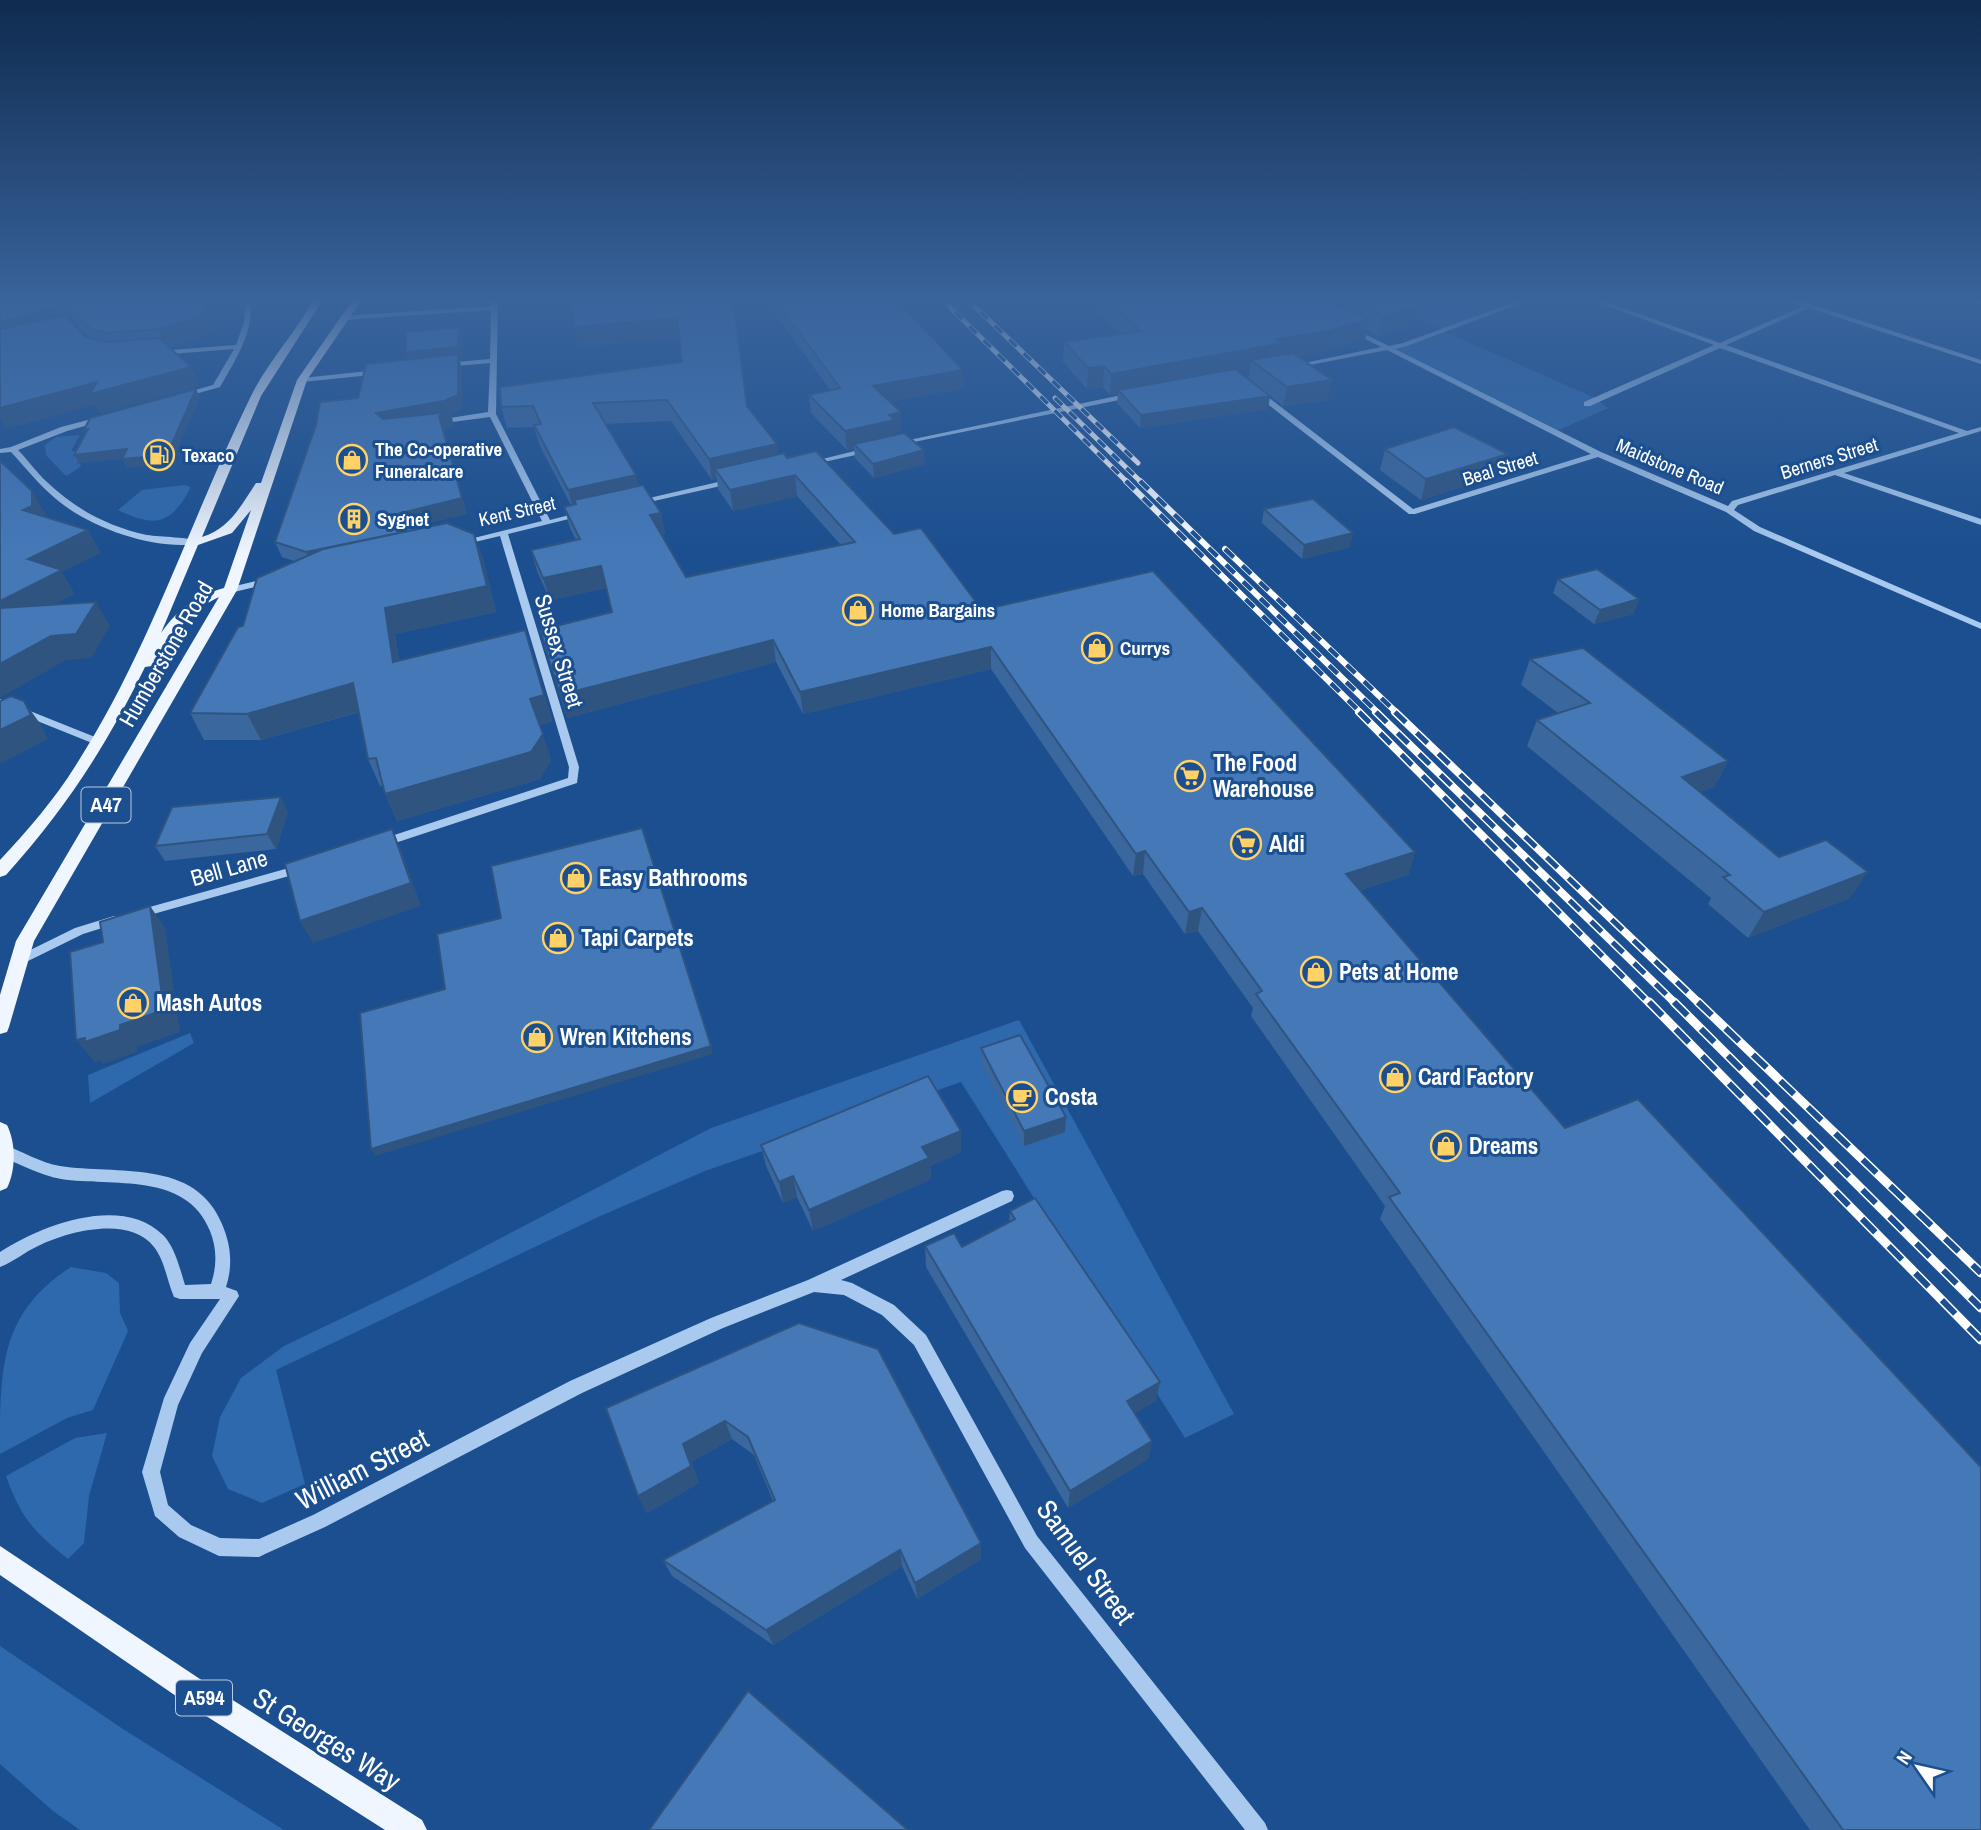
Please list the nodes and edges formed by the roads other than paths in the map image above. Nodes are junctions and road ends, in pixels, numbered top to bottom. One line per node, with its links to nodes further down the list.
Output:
1 (218, 383): 10 (street)
2 (263, 383): 30 (main road, Humberstone Road / A47)
3 (301, 383): 20 (main road, Humberstone Road / A47)
4 (491, 383): 12 (street)
5 (1456, 383): 19 (street, Maidstone Road)
6 (1633, 383): 11 (street)
7 (1829, 383): 16 (street)
8 (1247, 386): 19 (street, Beal Street)
9 (1140, 393): 21 (street)
10 (178, 397)
11 (1587, 404)
12 (492, 414): 14 (street); 28 (street)
13 (115, 415): 17 (street)
14 (427, 424)
15 (1981, 429): 16 (street, Berners Street)
16 (1966, 433): 22 (street, Berners Street)
17 (13, 449): 18 (street); 30 (street)
18 (0, 451)
19 (1598, 454): 25 (street, Maidstone Road)
20 (275, 463): 30 (main road, A47); 33 (main road, Humberstone Road / A47)
21 (803, 465)
22 (1835, 473): 25 (street, Berners Street); 27 (street)
23 (736, 480): 24 (street)
24 (628, 504)
25 (1729, 510): 34 (street, Maidstone Road)
26 (587, 513): 28 (street, Kent Street)
27 (1981, 522)
28 (547, 523): 29 (street, Kent Street)
29 (503, 533): 31 (street, Kent Street); 38 (street, Sussex Street)
30 (195, 542): 36 (main road, Humberstone Road / A47)
31 (452, 544)
32 (281, 579): 33 (street)
33 (230, 590): 36 (main road, A47); 42 (main road, Humberstone Road / A47)
34 (1981, 626)
35 (0, 702): 37 (street)
36 (119, 703): 37 (main road, Humberstone Road / A47)
37 (96, 741): 41 (main road, Humberstone Road / A47)
38 (573, 780): 39 (street)
39 (362, 850)
40 (311, 866): 42 (street, Bell Lane)
41 (0, 871)
42 (18, 961): 43 (main road, Humberstone Road / A47)
43 (0, 1027)
44 (2, 1141): 45 (main road); 49 (street, William Street)
45 (0, 1182)
46 (1007, 1196): 48 (street)
47 (0, 1261): 49 (street)
48 (814, 1285): 49 (street, William Street); 52 (street, Samuel Street)
49 (217, 1291)
50 (0, 1559): 51 (main road, St Georges Way / A594)
51 (412, 1830)
52 (1258, 1830)

